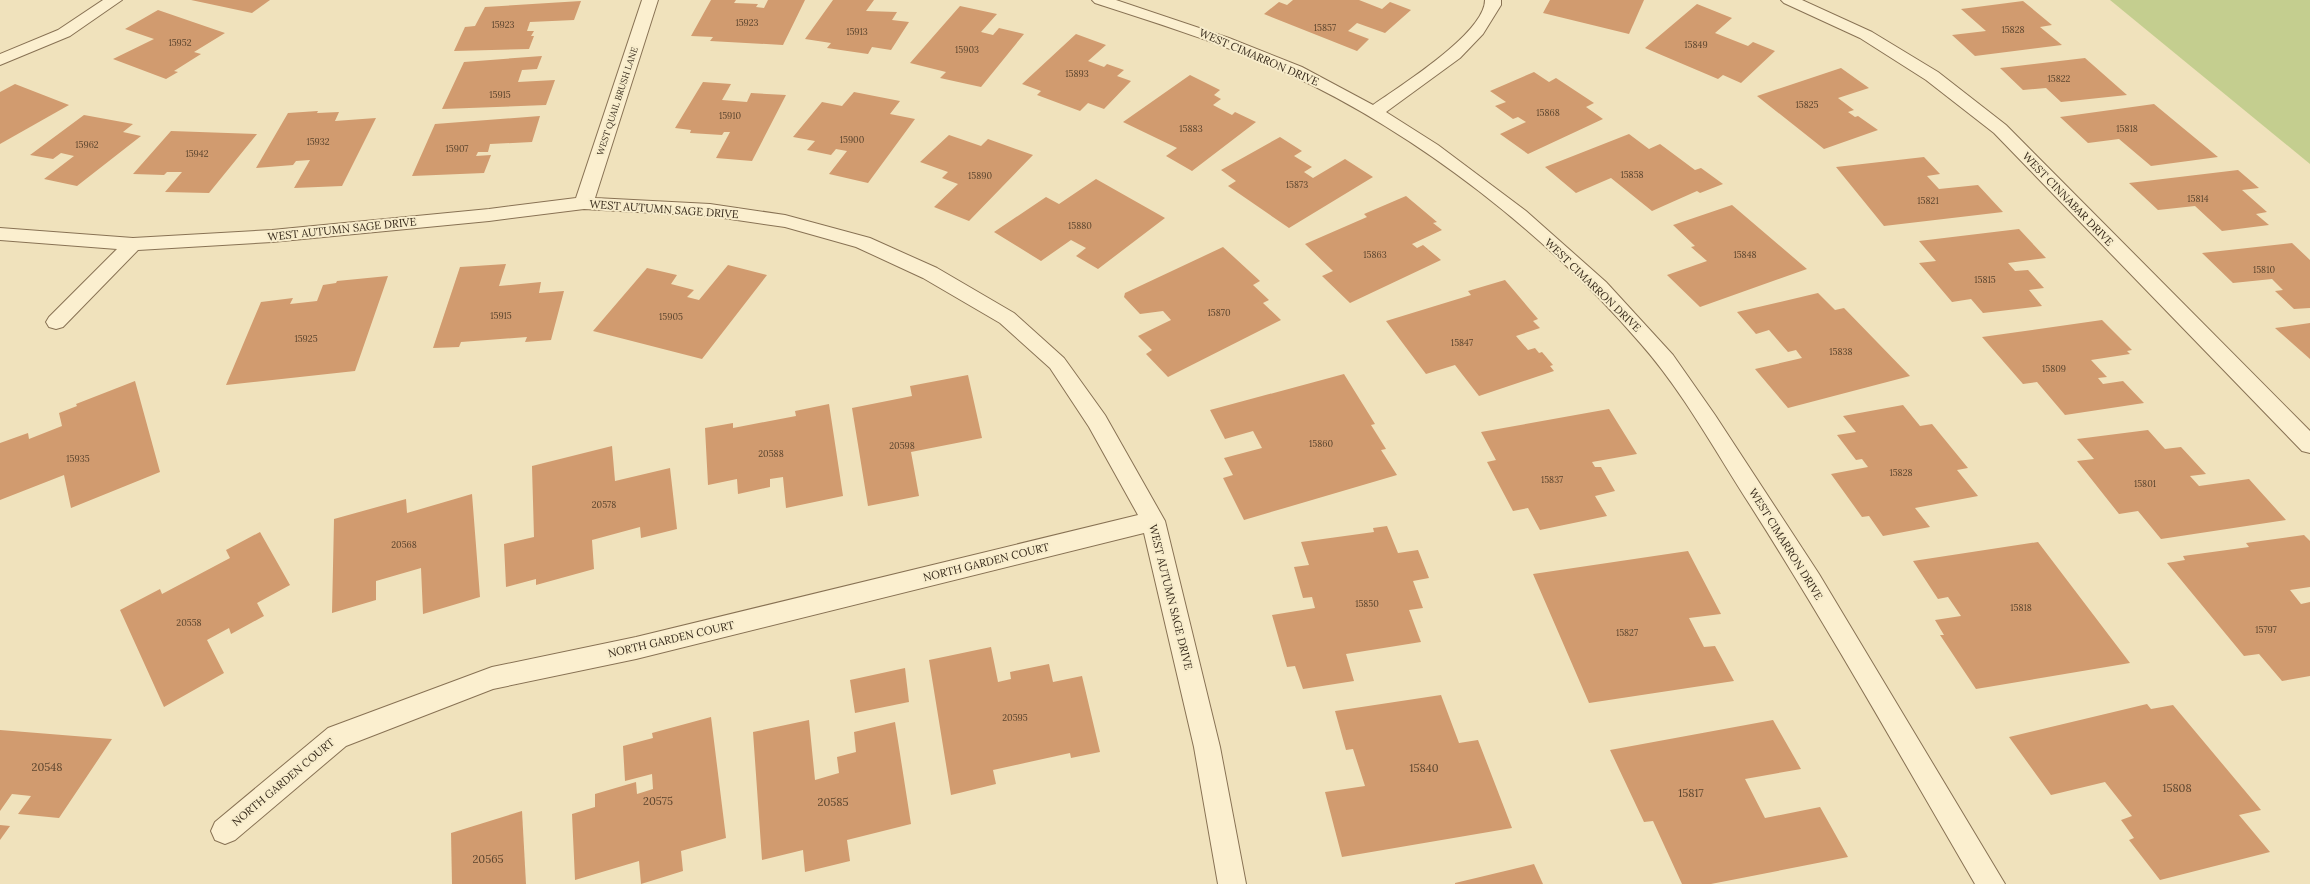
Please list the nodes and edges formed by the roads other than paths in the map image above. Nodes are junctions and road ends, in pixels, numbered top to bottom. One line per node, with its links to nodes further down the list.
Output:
1 (114, 0): 7 (street)
2 (650, 0): 9 (street, WEST QUAIL BRUSH LANE)
3 (1100, 0): 8 (street, WEST CIMARRON DRIVE)
4 (1493, 0): 8 (street)
5 (1789, 0): 6 (street, WEST CINNABAR DRIVE)
6 (1813, 4): 13 (street, WEST CINNABAR DRIVE)
7 (0, 60)
8 (1375, 112): 17 (street, WEST CIMARRON DRIVE)
9 (584, 203): 11 (street, WEST AUTUMN SAGE DRIVE); 14 (street, WEST AUTUMN SAGE DRIVE)
10 (0, 234): 11 (street, WEST AUTUMN SAGE DRIVE)
11 (133, 244): 12 (street)
12 (56, 322)
13 (2310, 445)
14 (1153, 521): 15 (street, NORTH GARDEN COURT); 16 (street, WEST AUTUMN SAGE DRIVE)
15 (225, 831)
16 (1232, 884)
17 (1991, 884)

